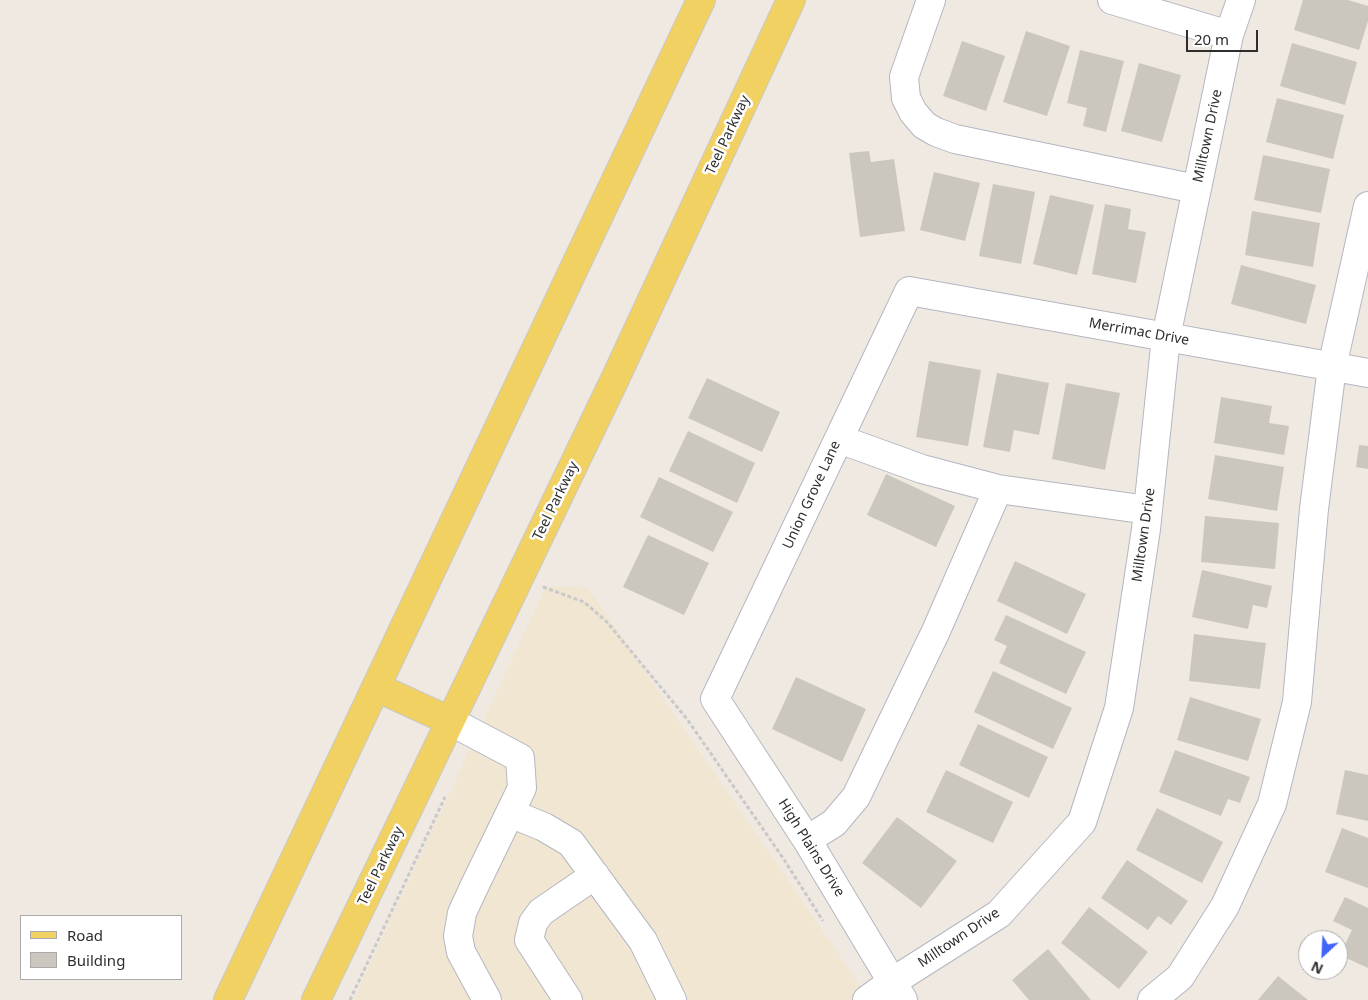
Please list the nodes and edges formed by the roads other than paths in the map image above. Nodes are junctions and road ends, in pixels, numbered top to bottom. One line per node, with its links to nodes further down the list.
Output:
1 (701, 0): 16 (main road)
2 (792, 0): 18 (main road, Teel Parkway)
3 (931, 0): 7 (street)
4 (1112, 0): 6 (street)
5 (1241, 0): 6 (street, Milltown Drive)
6 (1228, 35): 7 (street, Milltown Drive)
7 (1196, 189): 10 (street, Milltown Drive)
8 (1368, 206): 11 (street)
9 (909, 292): 10 (street, Merrimac Drive); 13 (street, Union Grove Lane)
10 (1166, 337): 11 (street, Merrimac Drive); 15 (street, Milltown Drive)
11 (1332, 366): 12 (street, Merrimac Drive); 29 (street)
12 (1368, 373)
13 (839, 439): 14 (street); 17 (street, Union Grove Lane)
14 (998, 489): 15 (street); 20 (street)
15 (1148, 510): 22 (street, Milltown Drive)
16 (376, 687): 18 (main road); 23 (main road)
17 (715, 699): 20 (street, High Plains Drive)
18 (450, 721): 19 (street); 24 (main road, Teel Parkway)
19 (510, 813): 21 (street); 25 (street)
20 (807, 840): 22 (street, High Plains Drive)
21 (595, 875): 26 (street); 27 (street)
22 (898, 991): 28 (street, Milltown Drive)
23 (228, 1000)
24 (316, 1000)
25 (487, 1000)
26 (568, 1000)
27 (672, 1000)
28 (867, 1000)
29 (1152, 1000)

